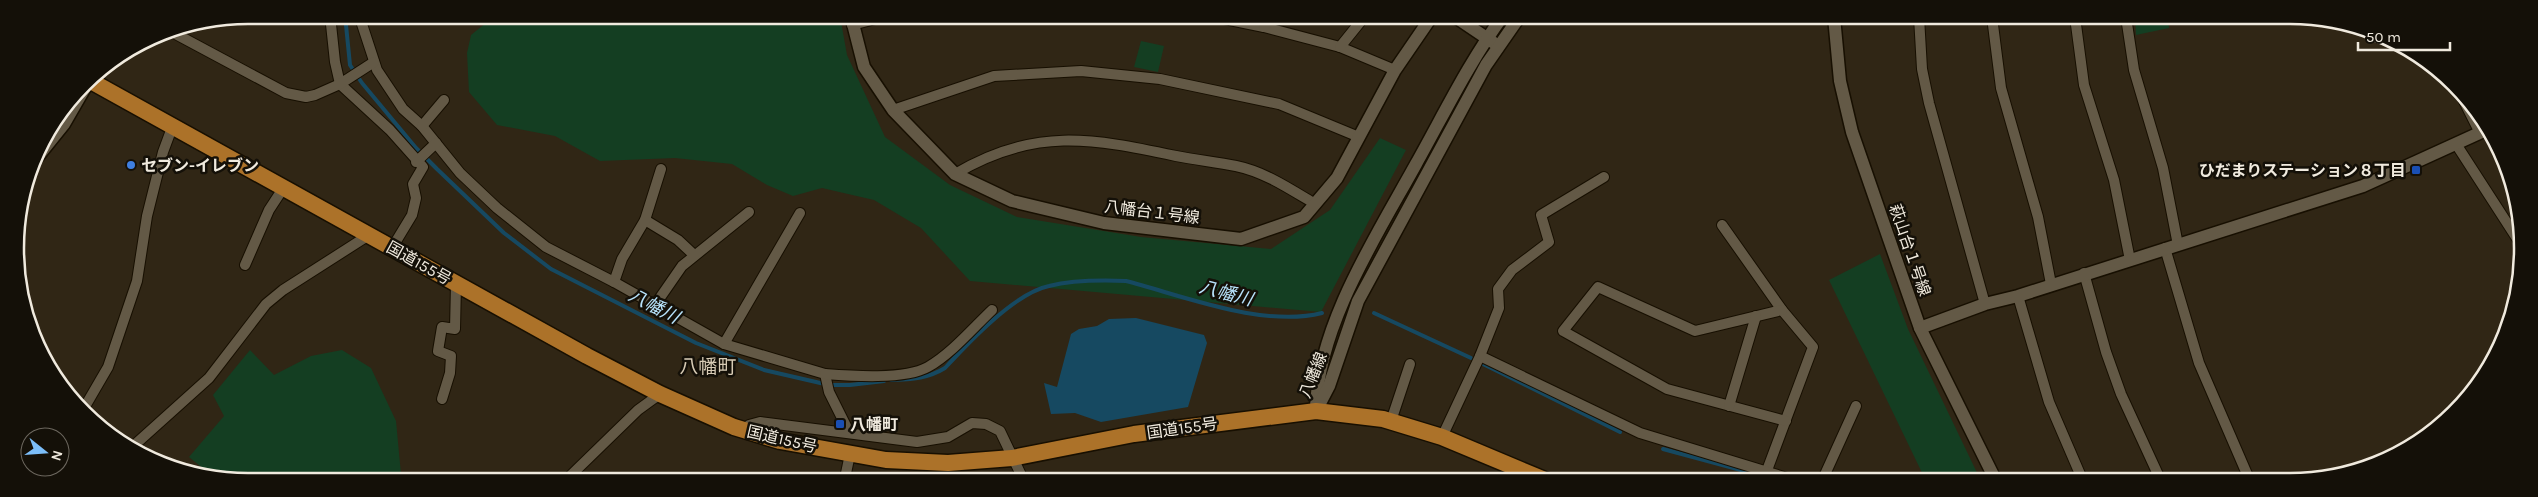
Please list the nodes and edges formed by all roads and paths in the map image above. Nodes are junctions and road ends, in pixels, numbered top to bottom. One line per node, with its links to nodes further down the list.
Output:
1 (331, 24): 23 (street)
2 (362, 24): 21 (street)
3 (853, 24): 27 (street, 八幡台１号線)
4 (1249, 24): 16 (street)
5 (1266, 24): 16 (street)
6 (1359, 24): 20 (street)
7 (1427, 24): 22 (street, 八幡台１号線)
8 (1465, 24): 18 (street)
9 (1497, 24): 18 (street, 八幡線)
10 (1514, 24): 19 (street, 八幡線)
11 (1835, 24): 63 (street, 萩山台１号線)
12 (1919, 24): 58 (street)
13 (1993, 24): 56 (street)
14 (2075, 24): 51 (street)
15 (2127, 24): 47 (street)
16 (1264, 27): 20 (street)
17 (178, 35): 23 (street)
18 (1487, 39): 19 (street); 73 (street, 八幡線)
19 (1499, 46): 73 (street, 八幡線)
20 (1340, 47): 22 (street)
21 (374, 62): 23 (street); 29 (street)
22 (1395, 70): 32 (street, 八幡台１号線)
23 (345, 81): 35 (street)
24 (96, 84): 28 (highway, 国道155号)
25 (444, 100): 29 (street)
26 (74, 108): 31 (street)
27 (893, 110): 32 (street); 37 (street, 八幡台１号線)
28 (173, 125): 39 (highway, 国道155号); 70 (street)
29 (422, 126): 34 (street)
30 (2482, 133): 33 (street)
31 (53, 137)
32 (1359, 137): 40 (street, 八幡台１号線)
33 (2456, 144): 45 (street); 47 (street)
34 (434, 145): 35 (street); 54 (street)
35 (418, 161): 48 (street)
36 (661, 169): 43 (street)
37 (955, 174): 40 (street); 40 (street, 八幡台１号線)
38 (1604, 177): 65 (street)
39 (284, 186): 46 (highway, 国道155号); 52 (street)
40 (1315, 204)
41 (749, 212): 50 (street)
42 (800, 213): 64 (street)
43 (645, 220): 50 (street); 54 (street)
44 (1722, 225): 61 (street)
45 (2514, 234)
46 (369, 235): 48 (highway, 国道155号); 79 (street)
47 (2178, 245): 49 (street)
48 (392, 248): 55 (highway, 国道155号)
49 (2165, 248): 51 (street); 92 (street)
50 (694, 255): 59 (street)
51 (2130, 260): 53 (street)
52 (245, 264)
53 (2084, 273): 56 (street); 91 (street)
54 (614, 282): 59 (street)
55 (456, 284): 68 (highway, 国道155号); 69 (street)
56 (2051, 284): 57 (street)
57 (2018, 296): 58 (street); 90 (street)
58 (1984, 304): 63 (street)
59 (655, 305): 64 (street)
60 (992, 310): 67 (street)
61 (1782, 310): 62 (street); 75 (street)
62 (1756, 316): 71 (street); 71 (street)
63 (1920, 328): 89 (street, 萩山台１号線)
64 (724, 344): 67 (street)
65 (1480, 356): 78 (street); 86 (street)
66 (1410, 364): 74 (street)
67 (825, 377): 77 (street)
68 (660, 394): 76 (highway, 国道155号); 82 (street)
69 (442, 399)
70 (87, 404)
71 (1729, 406): 75 (street)
72 (1856, 406): 88 (street)
73 (1316, 411): 74 (highway, 国道155号); 81 (highway, 国道155号)
74 (1391, 421): 78 (highway, 国道155号)
75 (1786, 421): 87 (street)
76 (746, 431): 77 (street); 80 (highway, 国道155号)
77 (849, 432): 81 (street)
78 (1442, 437): 85 (highway, 国道155号)
79 (136, 443)
80 (850, 454): 81 (highway, 国道155号); 83 (street)
81 (1012, 458): 84 (street)
82 (573, 473)
83 (846, 473)
84 (1020, 473)
85 (1528, 473)
86 (1754, 473)
87 (1766, 473)
88 (1826, 473)
89 (1992, 473)
90 (2080, 473)
91 (2156, 473)
92 (2246, 473)

